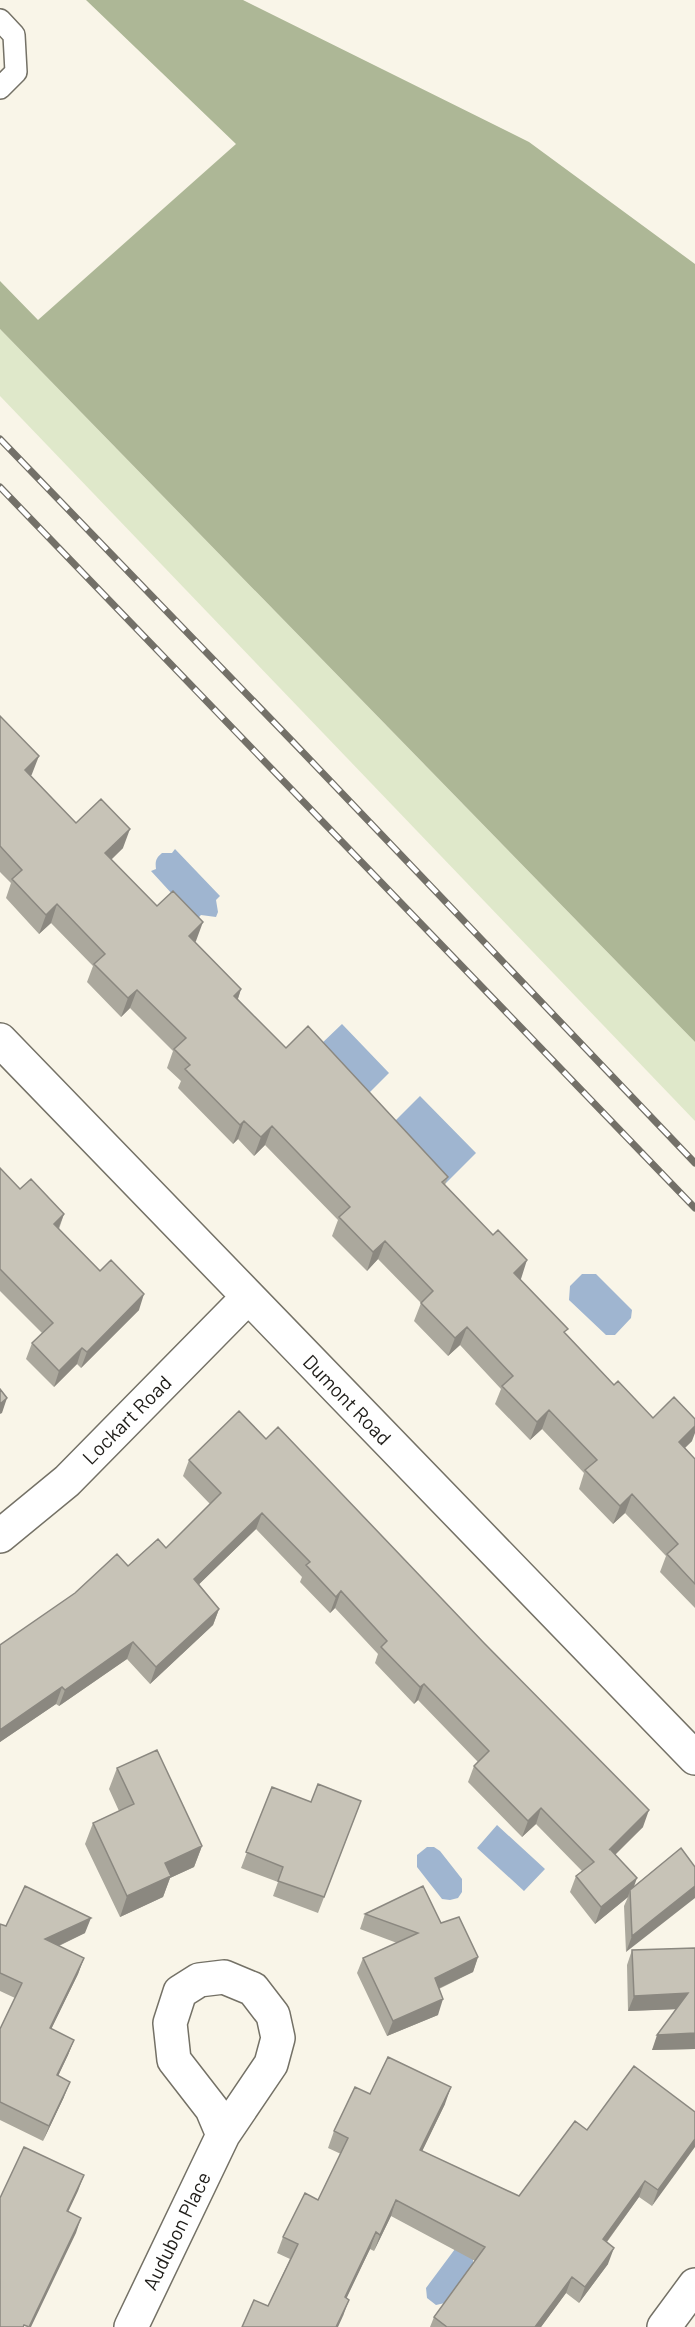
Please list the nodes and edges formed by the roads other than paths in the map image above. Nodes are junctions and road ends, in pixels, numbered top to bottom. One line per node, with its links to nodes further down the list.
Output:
1 (0, 20): 2 (lane)
2 (0, 88)
3 (0, 1041): 4 (street, Dumont Road)
4 (248, 1297): 5 (street, Lockart Road); 6 (street, Dumont Road)
5 (0, 1536)
6 (695, 1758)
7 (224, 2135): 9 (street, Audubon Place)
8 (695, 2285): 10 (street)
9 (131, 2327)
10 (664, 2327)

